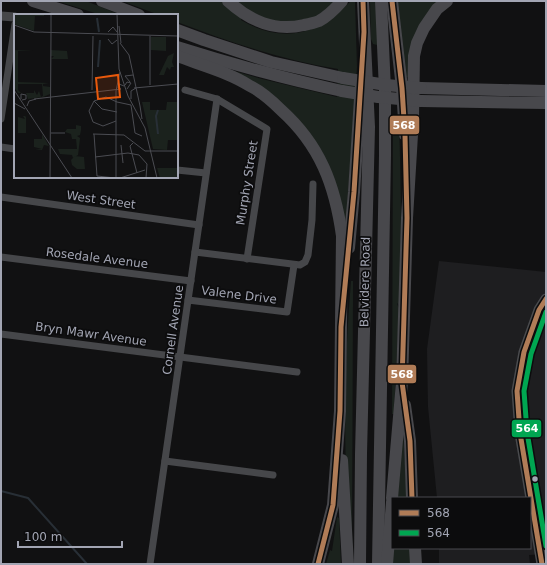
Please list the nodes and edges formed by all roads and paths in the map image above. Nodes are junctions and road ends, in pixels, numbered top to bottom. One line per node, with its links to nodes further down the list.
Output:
1 (33, 1): 9 (main road)
2 (102, 1): 10 (main road)
3 (228, 1): 4 (main road)
4 (342, 1)
5 (363, 1): 15 (main road, Belvidere Road)
6 (381, 1): 58 (main road, Belvidere Road)
7 (392, 1): 31 (main road)
8 (447, 1): 31 (main road)
9 (75, 14)
10 (136, 14)
11 (1, 16): 12 (street)
12 (14, 17)
13 (14, 30): 24 (street)
14 (178, 30): 20 (main road, bridge)
15 (364, 32): 40 (main road); 57 (main road, Belvidere Road)
16 (178, 47): 23 (main road, bridge)
17 (178, 56): 40 (main road)
18 (546, 88): 20 (main road)
19 (186, 90): 22 (street, Murphy Street)
20 (520, 91): 21 (main road)
21 (546, 92)
22 (217, 99): 28 (street, Cornell Avenue); 35 (street, Murphy Street)
23 (546, 103)
24 (1, 119)
25 (1, 147): 26 (street)
26 (14, 149)
27 (178, 170): 28 (street)
28 (206, 174): 32 (street, Cornell Avenue)
29 (313, 184): 36 (street)
30 (1, 197): 32 (street, West Street)
31 (407, 218): 44 (main road)
32 (199, 225): 33 (street, Cornell Avenue)
33 (195, 252): 35 (street); 37 (street, Cornell Avenue)
34 (1, 256): 37 (street, Rosedale Avenue)
35 (247, 259): 36 (street)
36 (294, 265): 39 (street, Valene Drive)
37 (191, 281): 39 (street, Cornell Avenue)
38 (546, 299): 50 (main road)
39 (188, 300): 42 (street, Cornell Avenue)
40 (341, 327): 45 (main road)
41 (1, 334): 42 (street, Bryn Mawr Avenue)
42 (180, 357): 43 (street, Bryn Mawr Avenue); 46 (street, Cornell Avenue)
43 (297, 372)
44 (402, 382): 48 (main road); 49 (main road)
45 (340, 411): 55 (main road); 56 (main road)
46 (165, 461): 47 (street); 54 (street, Cornell Avenue)
47 (273, 475)
48 (392, 497)
49 (412, 497)
50 (531, 497)
51 (531, 498): 61 (main road)
52 (391, 514): 59 (main road)
53 (415, 549): 60 (main road)
54 (150, 564)
55 (318, 564)
56 (348, 564)
57 (360, 564)
58 (378, 564)
59 (387, 564)
60 (416, 564)
61 (542, 564)

